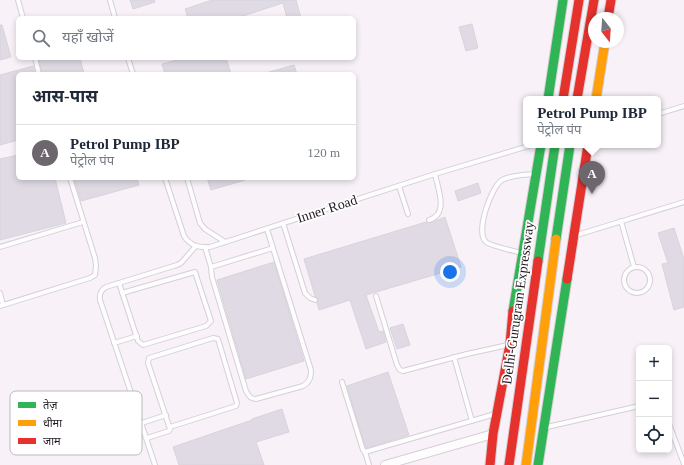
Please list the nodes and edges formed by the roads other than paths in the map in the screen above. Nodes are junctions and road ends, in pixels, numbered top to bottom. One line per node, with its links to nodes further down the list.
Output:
1 (18, 0): 8 (lane)
2 (110, 0): 9 (lane)
3 (563, 0): 15 (main road)
4 (579, 0): 16 (main road)
5 (594, 0): 17 (main road)
6 (611, 0): 7 (main road)
7 (609, 12)
8 (22, 16)
9 (114, 16)
10 (603, 48): 18 (main road)
11 (36, 60): 13 (lane)
12 (129, 60): 14 (lane)
13 (38, 72)
14 (132, 72)
15 (548, 96)
16 (563, 96)
17 (578, 96)
18 (596, 96)
19 (684, 106): 20 (lane)
20 (661, 113)
21 (523, 148): 26 (lane, Inner Road)
22 (540, 148): 27 (main road)
23 (555, 148): 78 (main road, Delhi-Gurugram Expressway)
24 (569, 148): 79 (main road, Delhi-Gurugram Expressway)
25 (588, 148): 39 (main road)
26 (435, 174): 31 (lane, Inner Road); 34 (lane)
27 (536, 174): 45 (main road); 45 (lane)
28 (71, 180): 36 (lane)
29 (166, 180): 41 (lane)
30 (188, 180): 40 (lane)
31 (399, 186): 33 (lane); 37 (lane, Inner Road)
32 (684, 202): 35 (lane)
33 (408, 214)
34 (429, 220)
35 (622, 221): 39 (lane); 47 (lane)
36 (83, 222): 42 (lane); 55 (lane)
37 (283, 223): 38 (lane, Inner Road); 54 (lane)
38 (266, 229): 40 (lane, Inner Road); 44 (lane)
39 (574, 235): 68 (main road)
40 (225, 242): 43 (lane, Inner Road)
41 (196, 246): 43 (lane, Inner Road); 48 (lane)
42 (0, 247)
43 (205, 247): 46 (lane)
44 (273, 248): 46 (lane); 46 (lane)
45 (522, 253): 58 (main road)
46 (211, 267)
47 (634, 267): 47 (lane)
48 (172, 268): 49 (lane); 50 (lane)
49 (174, 277): 52 (lane); 56 (lane)
50 (119, 283): 52 (lane); 57 (lane)
51 (0, 293): 55 (lane)
52 (122, 293): 56 (lane)
53 (376, 296): 59 (lane)
54 (315, 300)
55 (2, 305)
56 (137, 336): 57 (lane)
57 (114, 343): 61 (lane)
58 (510, 344): 59 (lane); 63 (main road)
59 (454, 357): 65 (lane)
60 (342, 382): 72 (lane)
61 (131, 391)
62 (636, 407): 68 (lane)
63 (498, 413): 65 (lane); 70 (main road)
64 (166, 416): 66 (lane); 67 (lane); 67 (lane)
65 (472, 421): 72 (lane)
66 (142, 423): 71 (lane)
67 (170, 427): 71 (lane)
68 (544, 427): 80 (main road)
69 (672, 432): 73 (lane)
70 (493, 434): 76 (street); 77 (main road)
71 (147, 438): 74 (lane)
72 (365, 452): 75 (lane)
73 (684, 464)
74 (155, 465)
75 (369, 465)
76 (385, 465)
77 (490, 465)
78 (509, 465)
79 (526, 465)
80 (538, 465)

